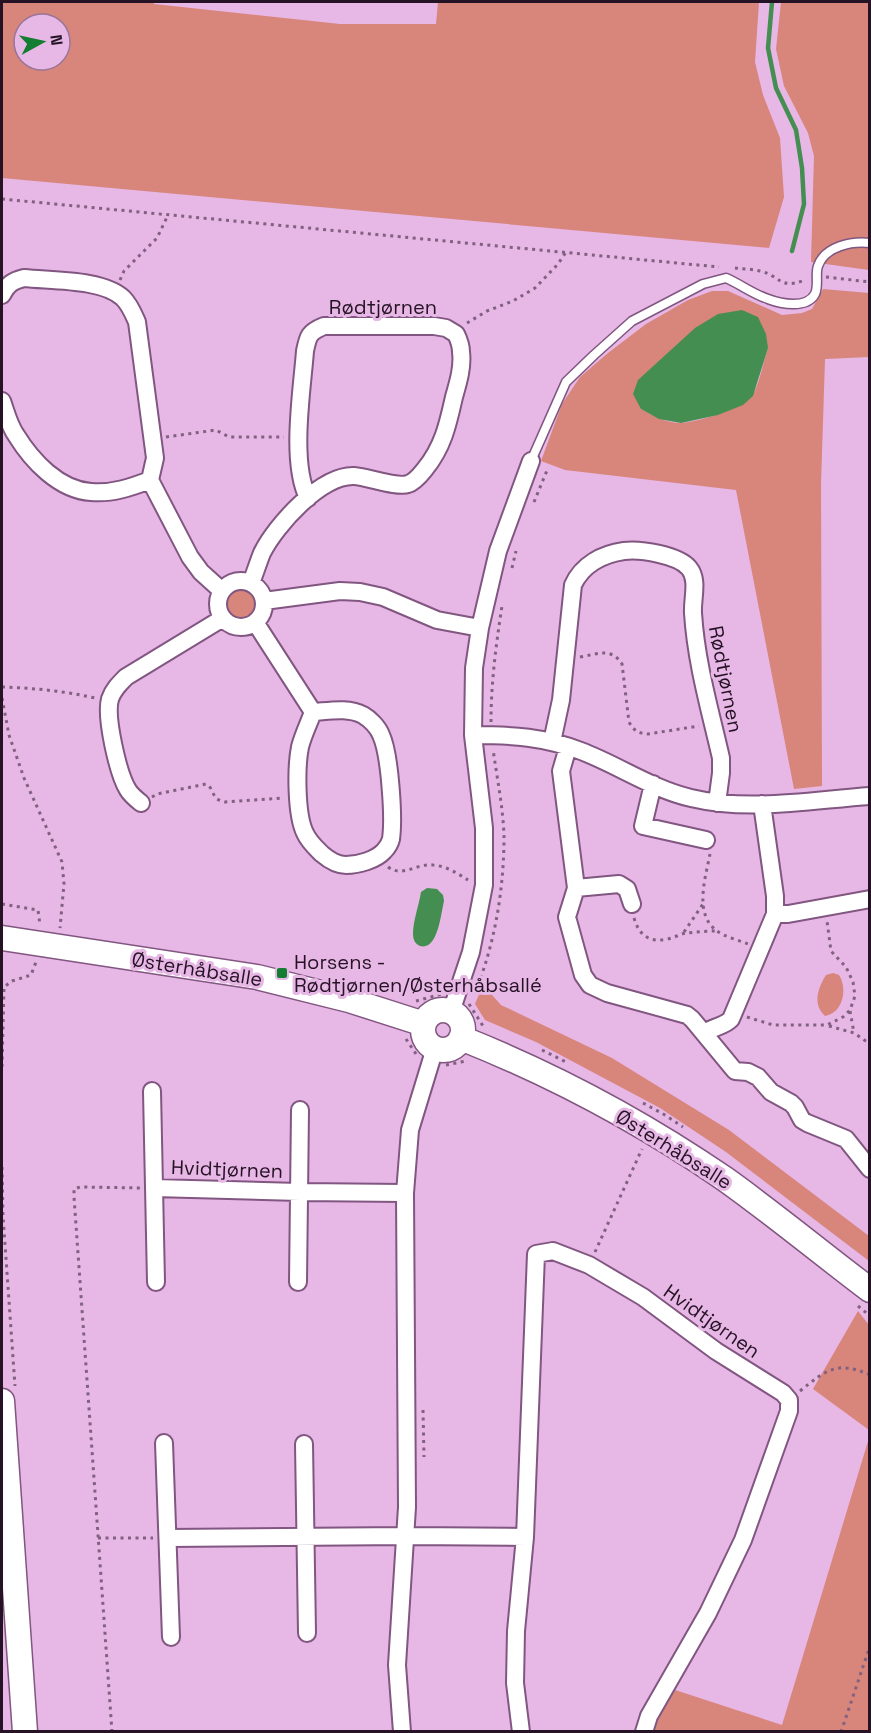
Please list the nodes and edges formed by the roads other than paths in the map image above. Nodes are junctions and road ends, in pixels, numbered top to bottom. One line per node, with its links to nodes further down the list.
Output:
1 (870, 243): 4 (lane)
2 (2, 295): 5 (street)
3 (2, 401): 5 (street)
4 (531, 461): 12 (street)
5 (150, 480): 8 (street)
6 (308, 498): 6 (street, Rødtjørnen); 7 (street, Rødtjørnen)
7 (251, 583): 8 (street); 9 (street)
8 (222, 591): 10 (street)
9 (264, 601): 11 (street); 12 (street)
10 (223, 618): 11 (street); 19 (street)
11 (255, 622): 13 (street)
12 (480, 628): 14 (street)
13 (313, 712): 13 (street)
14 (473, 735): 15 (street); 28 (street)
15 (552, 742): 16 (street); 20 (street, Rødtjørnen)
16 (568, 747): 17 (street); 23 (street)
17 (652, 784): 20 (street); 22 (street)
18 (870, 796): 21 (street)
19 (141, 803)
20 (717, 803): 21 (street)
21 (762, 804): 26 (street)
22 (708, 845)
23 (576, 888): 25 (street); 30 (street)
24 (870, 899): 26 (street)
25 (632, 904)
26 (775, 914): 30 (street)
27 (2, 938): 29 (street, Østerhåbsalle)
28 (450, 1012): 29 (street); 31 (street)
29 (414, 1030): 32 (street)
30 (704, 1033): 35 (street)
31 (461, 1038): 32 (street); 41 (street, Østerhåbsalle)
32 (433, 1056): 38 (street)
33 (152, 1091): 36 (street, Hvidtjørnen)
34 (300, 1110): 37 (street, Hvidtjørnen)
35 (870, 1168)
36 (154, 1188): 37 (street, Hvidtjørnen); 39 (street, Hvidtjørnen)
37 (299, 1192): 38 (street, Hvidtjørnen); 40 (street, Hvidtjørnen)
38 (405, 1193): 45 (street)
39 (156, 1282)
40 (298, 1282)
41 (864, 1298)
42 (2, 1401): 51 (street)
43 (164, 1443): 48 (street)
44 (304, 1444): 46 (street)
45 (405, 1536): 46 (street); 47 (street); 52 (street)
46 (305, 1537): 48 (street); 49 (street)
47 (525, 1537): 53 (street, Hvidtjørnen); 54 (street, Hvidtjørnen)
48 (168, 1538): 50 (street)
49 (307, 1633)
50 (171, 1638)
51 (25, 1731)
52 (402, 1731)
53 (521, 1731)
54 (644, 1731)

